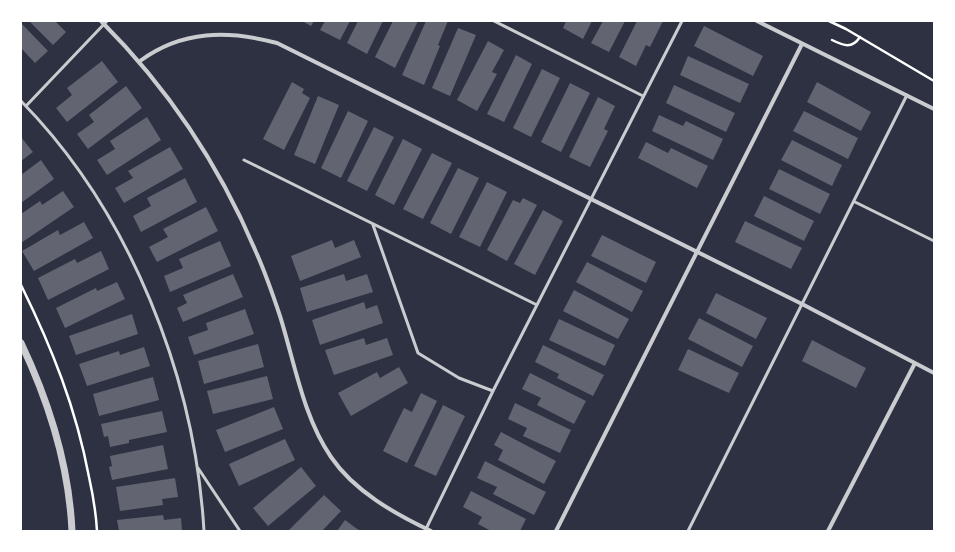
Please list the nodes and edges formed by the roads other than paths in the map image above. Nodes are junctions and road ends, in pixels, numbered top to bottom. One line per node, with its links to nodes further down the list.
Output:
1 (494, 21): 8 (lane)
2 (682, 21): 8 (lane)
3 (757, 21): 5 (street)
4 (104, 22): 6 (street); 10 (lane)
5 (802, 44): 7 (street); 17 (street)
6 (140, 61): 13 (street); 25 (street)
7 (907, 95): 11 (street); 14 (lane)
8 (643, 96): 13 (lane)
9 (21, 101): 10 (lane)
10 (26, 106): 24 (lane)
11 (934, 108)
12 (244, 160): 15 (lane)
13 (591, 200): 17 (street); 19 (lane)
14 (855, 202): 16 (lane); 18 (lane)
15 (373, 225): 19 (lane); 23 (lane)
16 (934, 241)
17 (698, 252): 18 (street); 30 (street)
18 (802, 304): 21 (street); 31 (lane)
19 (537, 305): 23 (lane)
20 (21, 343): 26 (street)
21 (915, 363): 22 (street); 32 (street)
22 (934, 373)
23 (493, 391): 25 (lane)
24 (197, 466): 27 (lane); 28 (lane)
25 (425, 530): 29 (street)
26 (72, 531)
27 (204, 531)
28 (240, 531)
29 (431, 531)
30 (556, 531)
31 (688, 531)
32 (828, 531)

